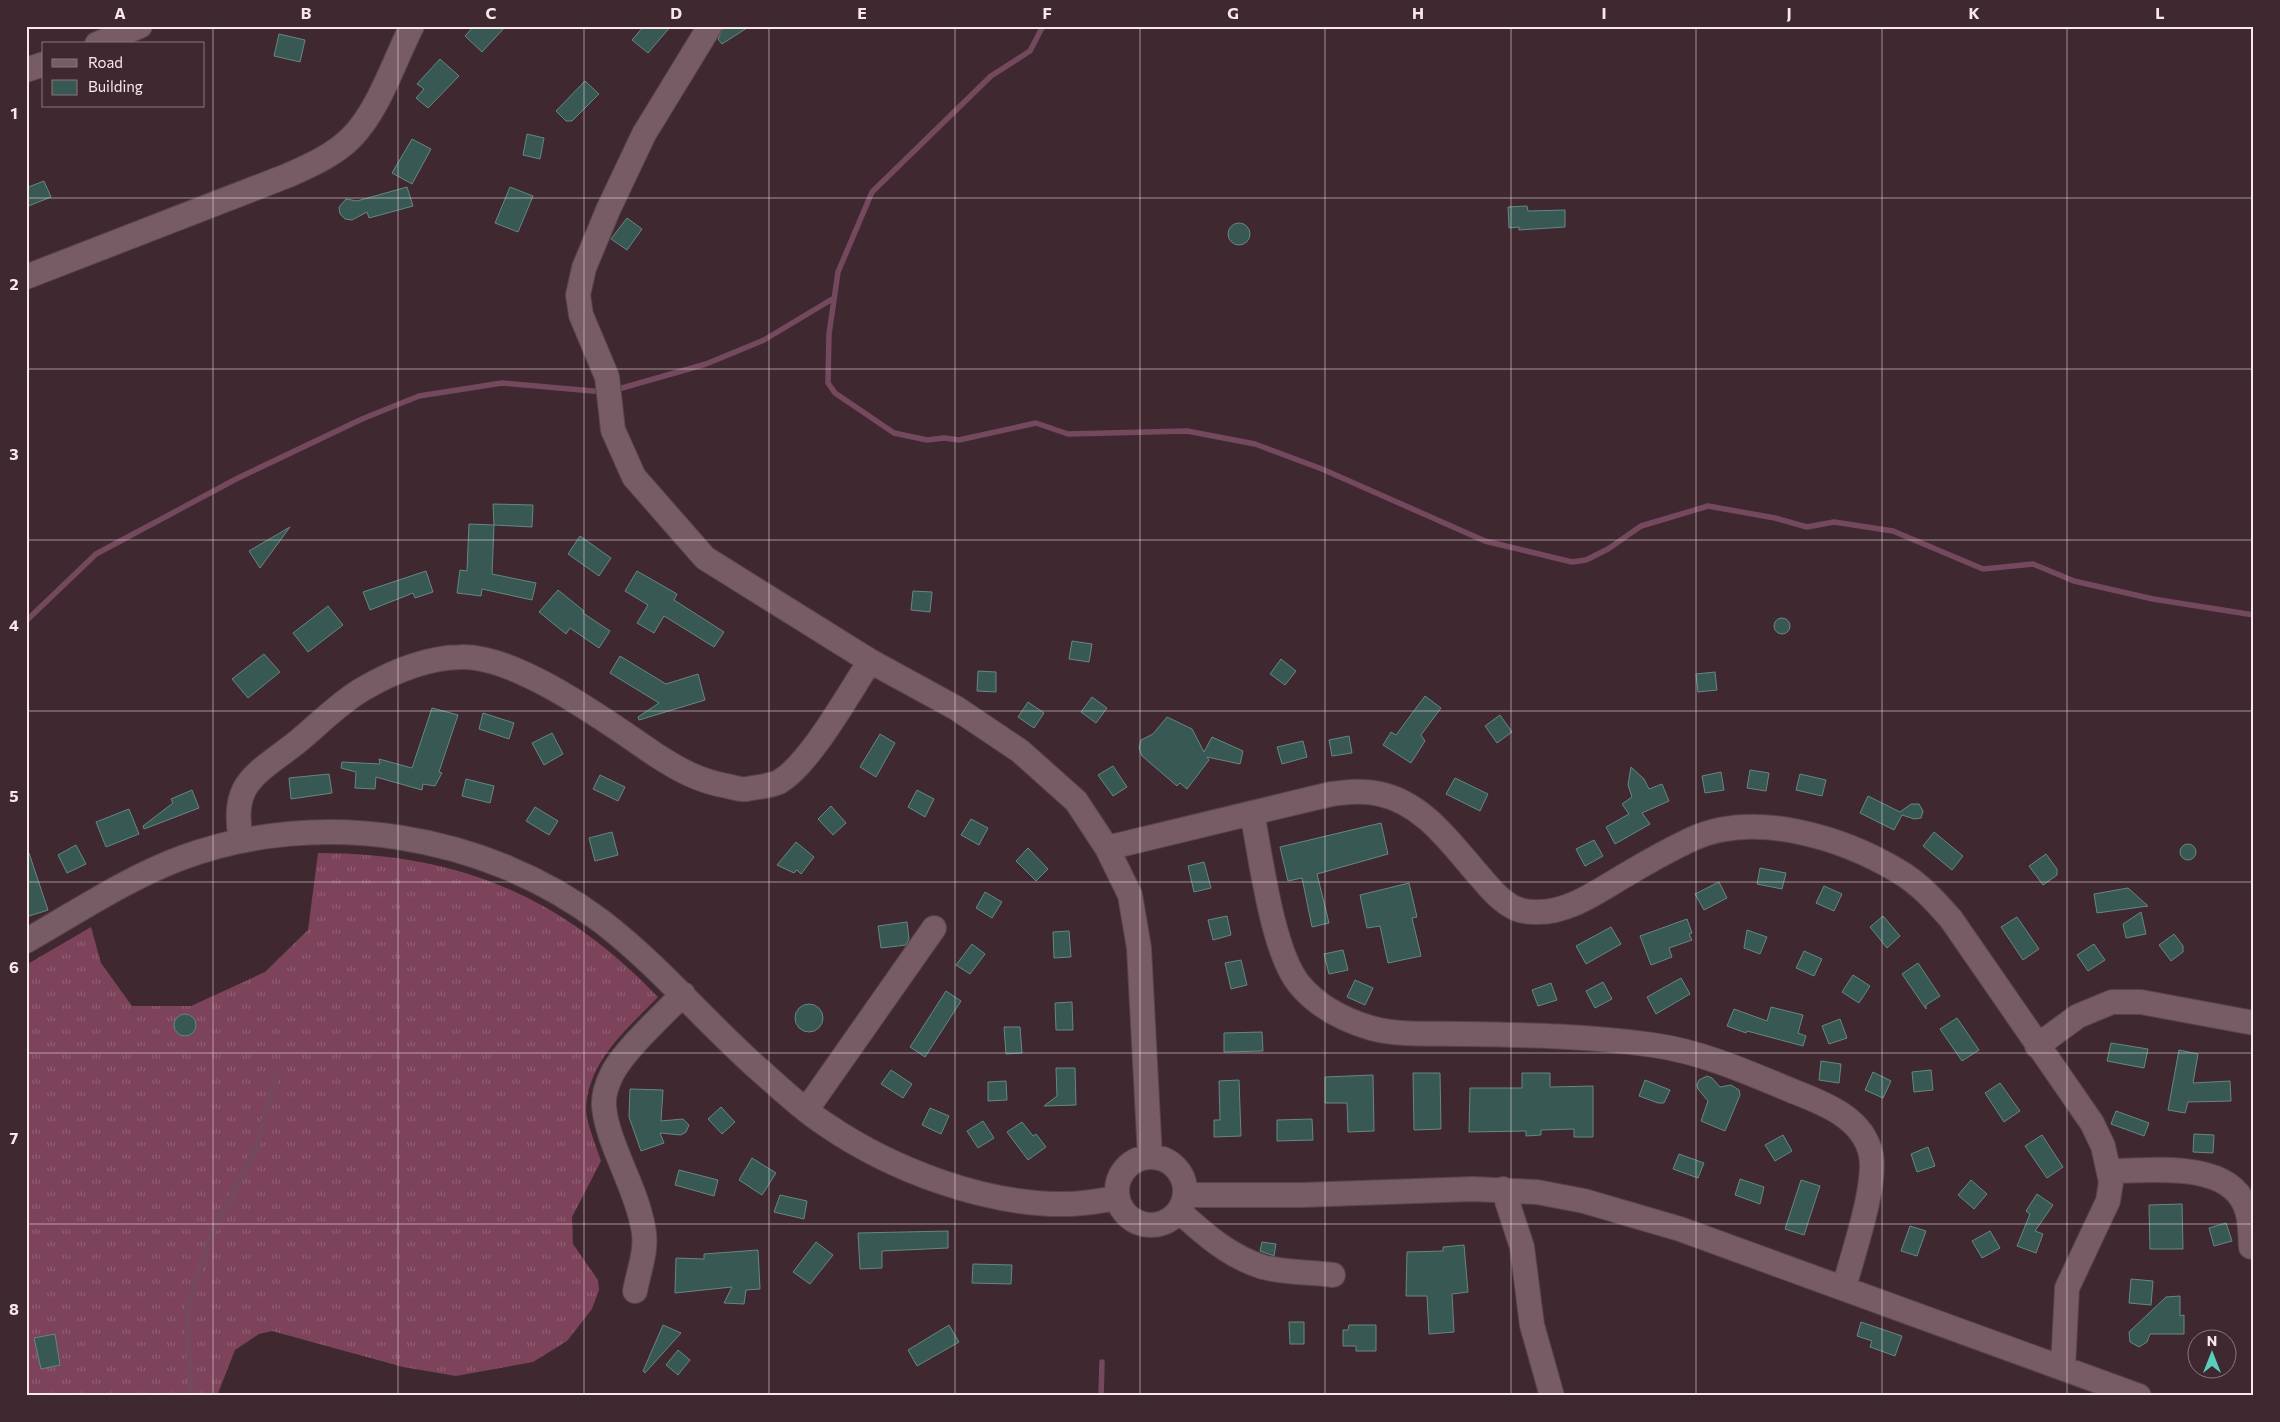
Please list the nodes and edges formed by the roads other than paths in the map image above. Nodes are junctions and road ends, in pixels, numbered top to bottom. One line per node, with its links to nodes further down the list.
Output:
1 (140, 26): 4 (street)
2 (412, 26): 7 (street)
3 (710, 26): 8 (street)
4 (102, 42)
5 (42, 65): 6 (street)
6 (26, 70)
7 (26, 277)
8 (870, 661): 10 (street); 11 (street)
9 (1252, 813): 11 (street); 16 (street); 25 (street)
10 (241, 840): 13 (street); 14 (street)
11 (1107, 848): 18 (street)
12 (934, 928): 17 (street)
13 (26, 941)
14 (683, 994): 17 (street); 26 (street)
15 (2254, 1022): 16 (street)
16 (2037, 1046): 19 (street)
17 (806, 1109): 21 (street)
18 (1150, 1157): 21 (street); 22 (street)
19 (2110, 1171): 23 (street); 27 (street)
20 (1503, 1189): 22 (street); 25 (street); 28 (street)
21 (1118, 1198): 22 (street)
22 (1182, 1203): 24 (street)
23 (2252, 1247)
24 (1333, 1275)
25 (1844, 1288): 27 (street)
26 (635, 1291)
27 (2063, 1368): 29 (street)
28 (1552, 1396)
29 (2139, 1396)

